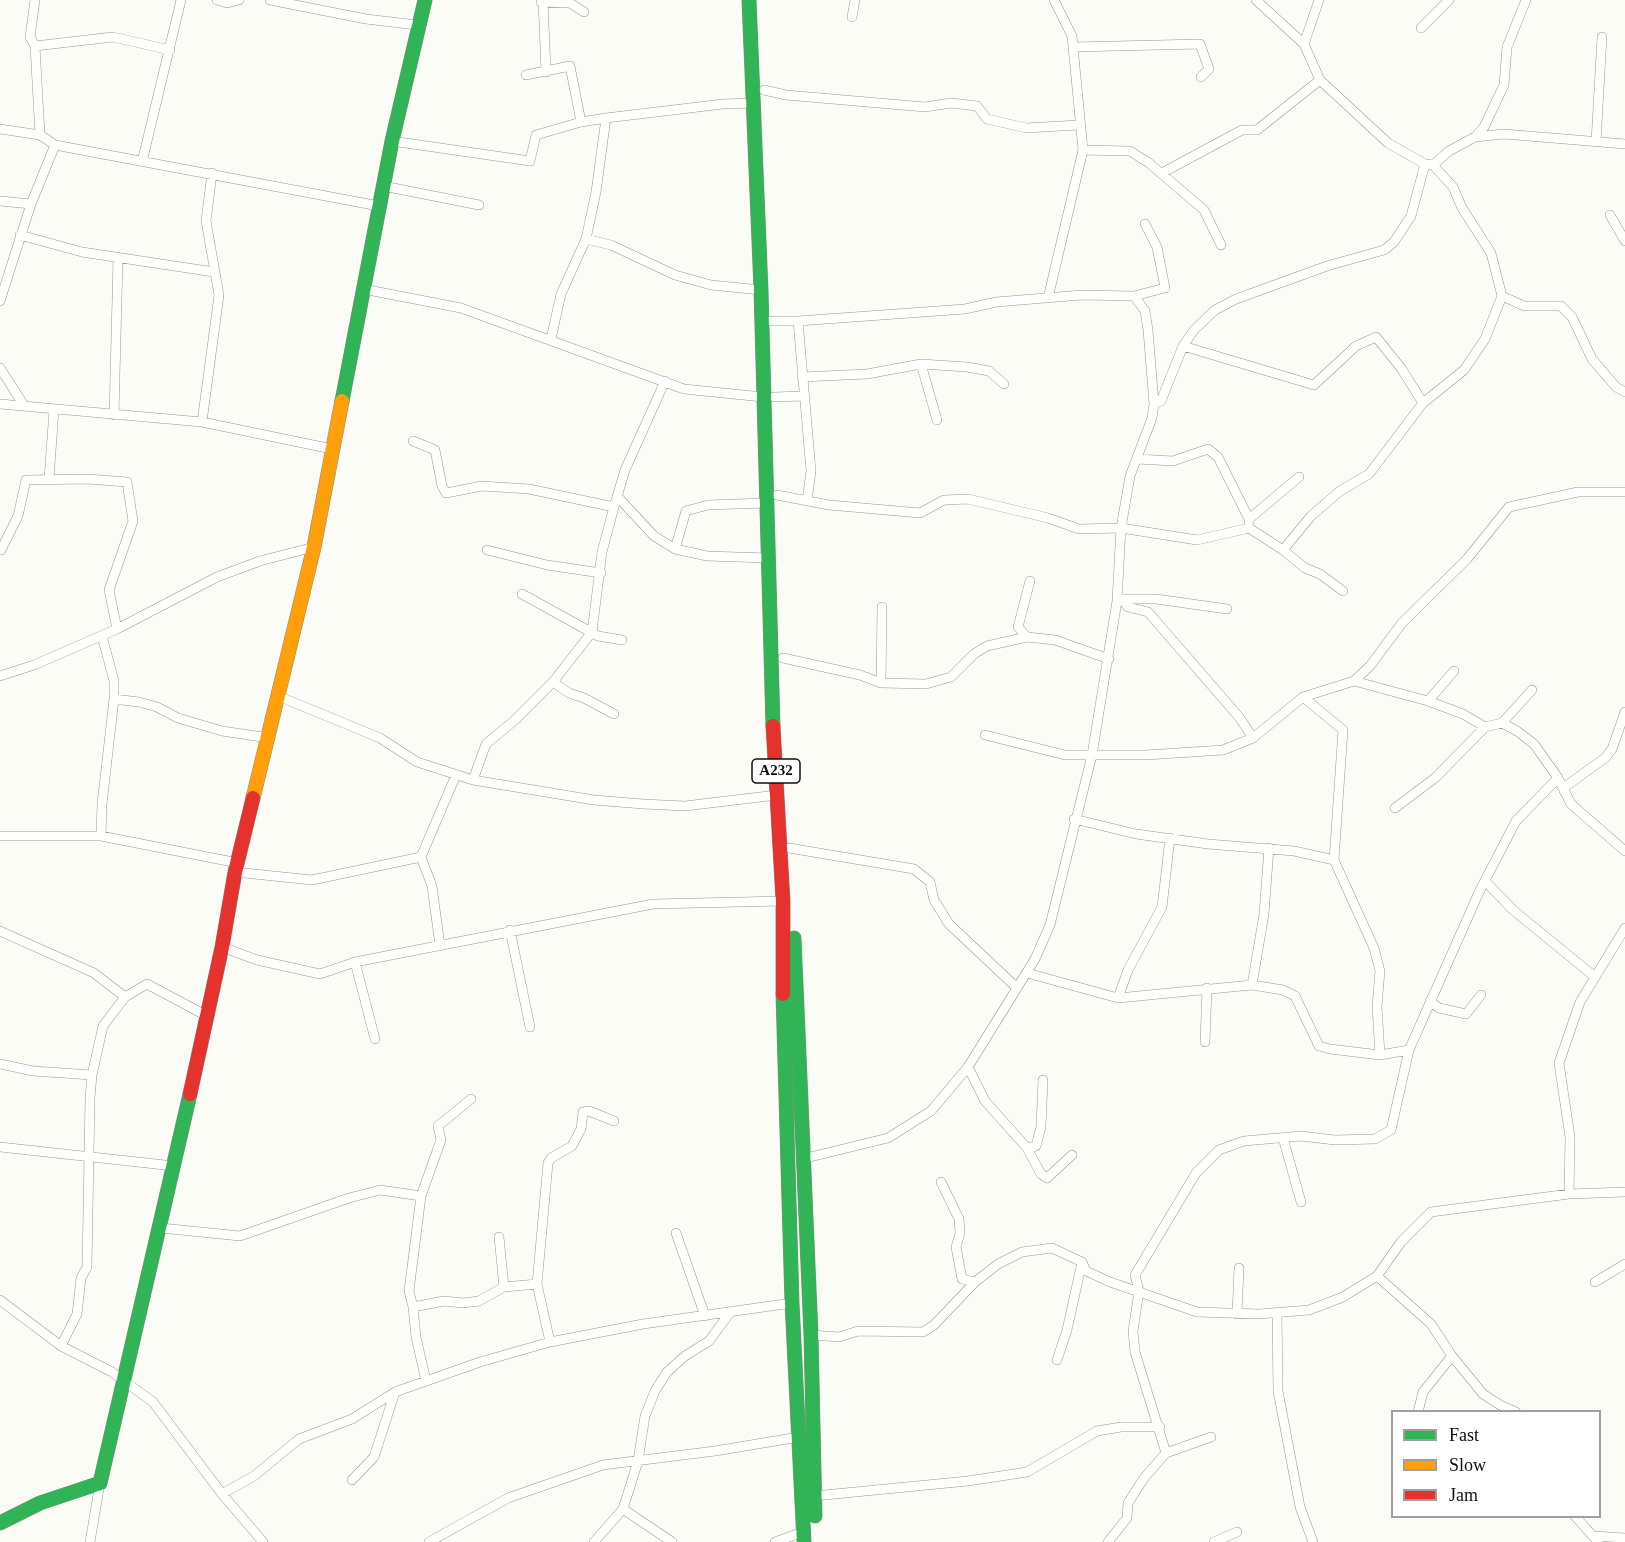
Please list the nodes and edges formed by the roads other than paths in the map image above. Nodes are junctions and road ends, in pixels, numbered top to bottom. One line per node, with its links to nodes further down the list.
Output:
1 (35, 0): 22 (street)
2 (182, 0): 24 (street)
3 (217, 0): 4 (street)
4 (238, 0)
5 (270, 0): 18 (street)
6 (425, 0): 18 (main road)
7 (749, 0): 30 (main road, A232)
8 (762, 0): 29 (main road, A232)
9 (855, 0): 17 (street)
10 (1054, 0): 23 (street)
11 (1256, 0): 21 (street)
12 (1319, 0): 21 (street)
13 (1449, 0): 19 (street)
14 (1526, 0): 36 (street)
15 (542, 1): 16 (street); 25 (street)
16 (584, 12)
17 (852, 17)
18 (417, 26): 37 (main road)
19 (1421, 28)
20 (1602, 37): 38 (street)
21 (1304, 44): 28 (street)
22 (34, 46): 24 (street); 35 (street)
23 (1073, 46): 27 (street); 33 (street)
24 (170, 50): 42 (street)
25 (546, 72): 26 (street); 32 (street)
26 (526, 75)
27 (1202, 77)
28 (1320, 80): 43 (street); 45 (street)
29 (764, 90): 33 (street); 65 (main road, A232)
30 (753, 103): 31 (street); 60 (main road, A232)
31 (606, 118): 32 (street); 54 (street)
32 (581, 122): 37 (street)
33 (1078, 125): 41 (street)
34 (0, 129): 35 (street)
35 (40, 135): 40 (street)
36 (1475, 137): 38 (street); 43 (street)
37 (392, 141): 46 (main road)
38 (1596, 142): 39 (street)
39 (1625, 144)
40 (55, 146): 42 (street); 48 (street)
41 (1083, 150): 45 (street); 63 (street)
42 (142, 162): 44 (street)
43 (1429, 164): 62 (street); 68 (street)
44 (212, 173): 50 (street); 58 (street)
45 (1162, 173): 56 (street)
46 (383, 186): 49 (street); 50 (main road)
47 (0, 201): 48 (street)
48 (31, 204): 53 (street)
49 (478, 205)
50 (379, 206): 59 (main road)
51 (1610, 215): 55 (street)
52 (1145, 224): 61 (street)
53 (20, 236): 57 (street); 64 (street)
54 (586, 239): 60 (street); 67 (street)
55 (1625, 241)
56 (1221, 245)
57 (118, 259): 58 (street); 82 (street)
58 (214, 272): 84 (street)
59 (363, 289): 67 (street); 86 (main road)
60 (761, 290): 76 (main road, A232)
61 (1134, 296): 63 (street); 79 (street)
62 (1502, 296): 74 (street); 80 (street)
63 (1048, 298): 66 (street)
64 (0, 301)
65 (770, 321): 66 (street); 76 (main road, A232)
66 (798, 321): 71 (street)
67 (551, 339): 72 (street)
68 (1183, 346): 79 (street); 80 (street)
69 (921, 364): 71 (street); 73 (street); 83 (street)
70 (0, 368): 78 (street)
71 (802, 377): 75 (street)
72 (665, 381): 76 (street); 91 (street)
73 (1004, 384)
74 (1625, 392)
75 (803, 396): 76 (street); 93 (street)
76 (769, 397): 92 (main road, A232)
77 (0, 404): 78 (street)
78 (23, 404): 81 (street)
79 (1154, 404): 87 (street)
80 (1423, 404): 101 (street)
81 (54, 410): 82 (street); 89 (street)
82 (114, 415): 84 (street)
83 (937, 420)
84 (202, 422): 86 (street)
85 (413, 441): 94 (street)
86 (332, 449): 97 (main road)
87 (1137, 459): 95 (street); 96 (street)
88 (1299, 477): 95 (street)
89 (49, 479): 99 (street); 110 (street)
90 (1625, 492): 119 (street)
91 (617, 496): 94 (street); 98 (street)
92 (772, 499): 93 (street); 98 (street); 102 (main road, A232); 115 (main road, A232)
93 (807, 501): 96 (street)
94 (614, 507): 103 (street)
95 (1249, 524): 96 (street); 101 (street)
96 (1121, 528): 107 (street)
97 (314, 547): 110 (street); 123 (main road)
98 (675, 549): 102 (street)
99 (1, 550)
100 (487, 550): 103 (street)
101 (1283, 550): 105 (street)
102 (768, 558): 139 (main road, A232)
103 (602, 573): 111 (street)
104 (1030, 581): 113 (street)
105 (1343, 591)
106 (522, 594): 111 (street)
107 (1120, 600): 109 (street); 116 (street); 133 (street)
108 (882, 607): 121 (street)
109 (1227, 609)
110 (117, 629): 112 (street)
111 (592, 632): 114 (street); 120 (street)
112 (102, 636): 118 (street); 125 (street)
113 (1027, 637): 116 (street); 121 (street)
114 (622, 640)
115 (783, 658): 121 (street); 145 (main road, A232)
116 (1109, 659): 134 (street)
117 (1454, 670): 126 (street)
118 (0, 676)
119 (1354, 681): 124 (street); 126 (street)
120 (553, 682): 128 (street); 137 (street)
121 (881, 683)
122 (1532, 690): 129 (street)
123 (278, 696): 132 (main road); 135 (street)
124 (1303, 697): 133 (street); 149 (street)
125 (114, 699): 132 (street); 143 (street)
126 (1428, 701): 130 (street)
127 (1625, 712): 138 (street)
128 (614, 714)
129 (1502, 723): 130 (street); 136 (street)
130 (1485, 727): 140 (street)
131 (985, 735): 134 (street)
132 (269, 738): 150 (main road)
133 (1253, 738): 134 (street)
134 (1092, 755): 141 (street)
135 (456, 775): 137 (street); 148 (street)
136 (1558, 778): 138 (street); 151 (street)
137 (473, 780): 139 (street)
138 (1564, 791): 147 (street)
139 (777, 795): 152 (main road, A232)
140 (1395, 808)
141 (1074, 819): 144 (street); 159 (street)
142 (0, 836): 143 (street)
143 (101, 836): 150 (street)
144 (1170, 838): 146 (street); 166 (street)
145 (789, 848): 162 (street); 185 (main road, A232)
146 (1269, 848): 149 (street); 161 (street)
147 (1625, 851)
148 (421, 857): 150 (street); 156 (street)
149 (1334, 860): 173 (street)
150 (236, 868): 157 (main road)
151 (1485, 881): 160 (street); 167 (street)
152 (783, 901): 154 (street); 205 (main road, A232)
153 (1625, 928): 160 (street)
154 (510, 930): 156 (street); 169 (street)
155 (0, 931): 165 (street)
156 (440, 946): 158 (street)
157 (222, 947): 158 (street); 168 (main road)
158 (355, 962): 170 (street)
159 (1027, 973): 162 (street); 166 (street)
160 (1595, 977): 189 (street)
161 (1252, 985): 163 (street); 173 (street)
162 (1016, 987): 175 (street)
163 (1207, 988): 166 (street); 171 (street)
164 (1481, 995): 167 (street)
165 (125, 997): 168 (street); 176 (street)
166 (1118, 998)
167 (1430, 1001): 172 (street)
168 (207, 1016): 186 (main road)
169 (530, 1027)
170 (375, 1039)
171 (1205, 1042)
172 (1408, 1050): 173 (street); 180 (street)
173 (1380, 1055)
174 (0, 1065): 176 (street)
175 (968, 1067): 182 (street); 185 (street)
176 (92, 1075): 183 (street)
177 (1043, 1080): 182 (street)
178 (471, 1099): 190 (street)
179 (614, 1120): 201 (street)
180 (1283, 1138): 191 (street); 203 (street)
181 (0, 1147): 183 (street)
182 (1027, 1148): 184 (street)
183 (88, 1155): 186 (street); 213 (street)
184 (1072, 1155)
185 (802, 1159): 211 (main road, A232)
186 (174, 1166): 192 (main road)
187 (941, 1182): 199 (street)
188 (1625, 1192): 189 (street)
189 (1569, 1194): 198 (street)
190 (421, 1196): 192 (street); 206 (street)
191 (1301, 1202)
192 (161, 1228): 216 (main road)
193 (676, 1233): 210 (street)
194 (500, 1237): 202 (street)
195 (1082, 1262): 199 (street); 203 (street); 215 (street)
196 (1625, 1264): 200 (street)
197 (1239, 1268): 208 (street)
198 (1377, 1276): 209 (street); 214 (street)
199 (975, 1282): 211 (street)
200 (1595, 1282)
201 (537, 1284): 202 (street); 212 (street)
202 (504, 1287): 206 (street)
203 (1139, 1291): 208 (street); 221 (street)
204 (0, 1300): 213 (street)
205 (792, 1304): 207 (street); 222 (main road, A232)
206 (413, 1307): 217 (street)
207 (729, 1314): 210 (street); 225 (street)
208 (1237, 1314): 209 (street)
209 (1277, 1314): 246 (street)
210 (705, 1316): 212 (street)
211 (811, 1335): 229 (main road, A232)
212 (550, 1342): 217 (street)
213 (61, 1346): 216 (street)
214 (1452, 1356): 219 (street); 220 (street)
215 (1057, 1360)
216 (126, 1381): 227 (main road); 228 (street)
217 (426, 1381): 218 (street)
218 (395, 1392): 226 (street); 228 (street)
219 (1418, 1410)
220 (1511, 1410)
221 (1160, 1427): 224 (street); 229 (street)
222 (799, 1437): 225 (street); 234 (main road, A232)
223 (1211, 1437): 224 (street)
224 (1166, 1453): 244 (street)
225 (638, 1461): 230 (street); 239 (street)
226 (352, 1480)
227 (100, 1484): 232 (main road); 237 (street)
228 (222, 1494): 238 (street)
229 (814, 1496): 243 (main road, A232)
230 (623, 1509): 240 (street); 241 (street)
231 (1577, 1518): 236 (street)
232 (0, 1523)
233 (1237, 1532): 245 (street)
234 (803, 1537): 242 (street)
235 (1625, 1538): 236 (street)
236 (1596, 1539)
237 (90, 1542)
238 (263, 1542)
239 (429, 1542)
240 (594, 1542)
241 (672, 1542)
242 (775, 1542)
243 (815, 1542)
244 (1110, 1542)
245 (1214, 1542)
246 (1313, 1542)

